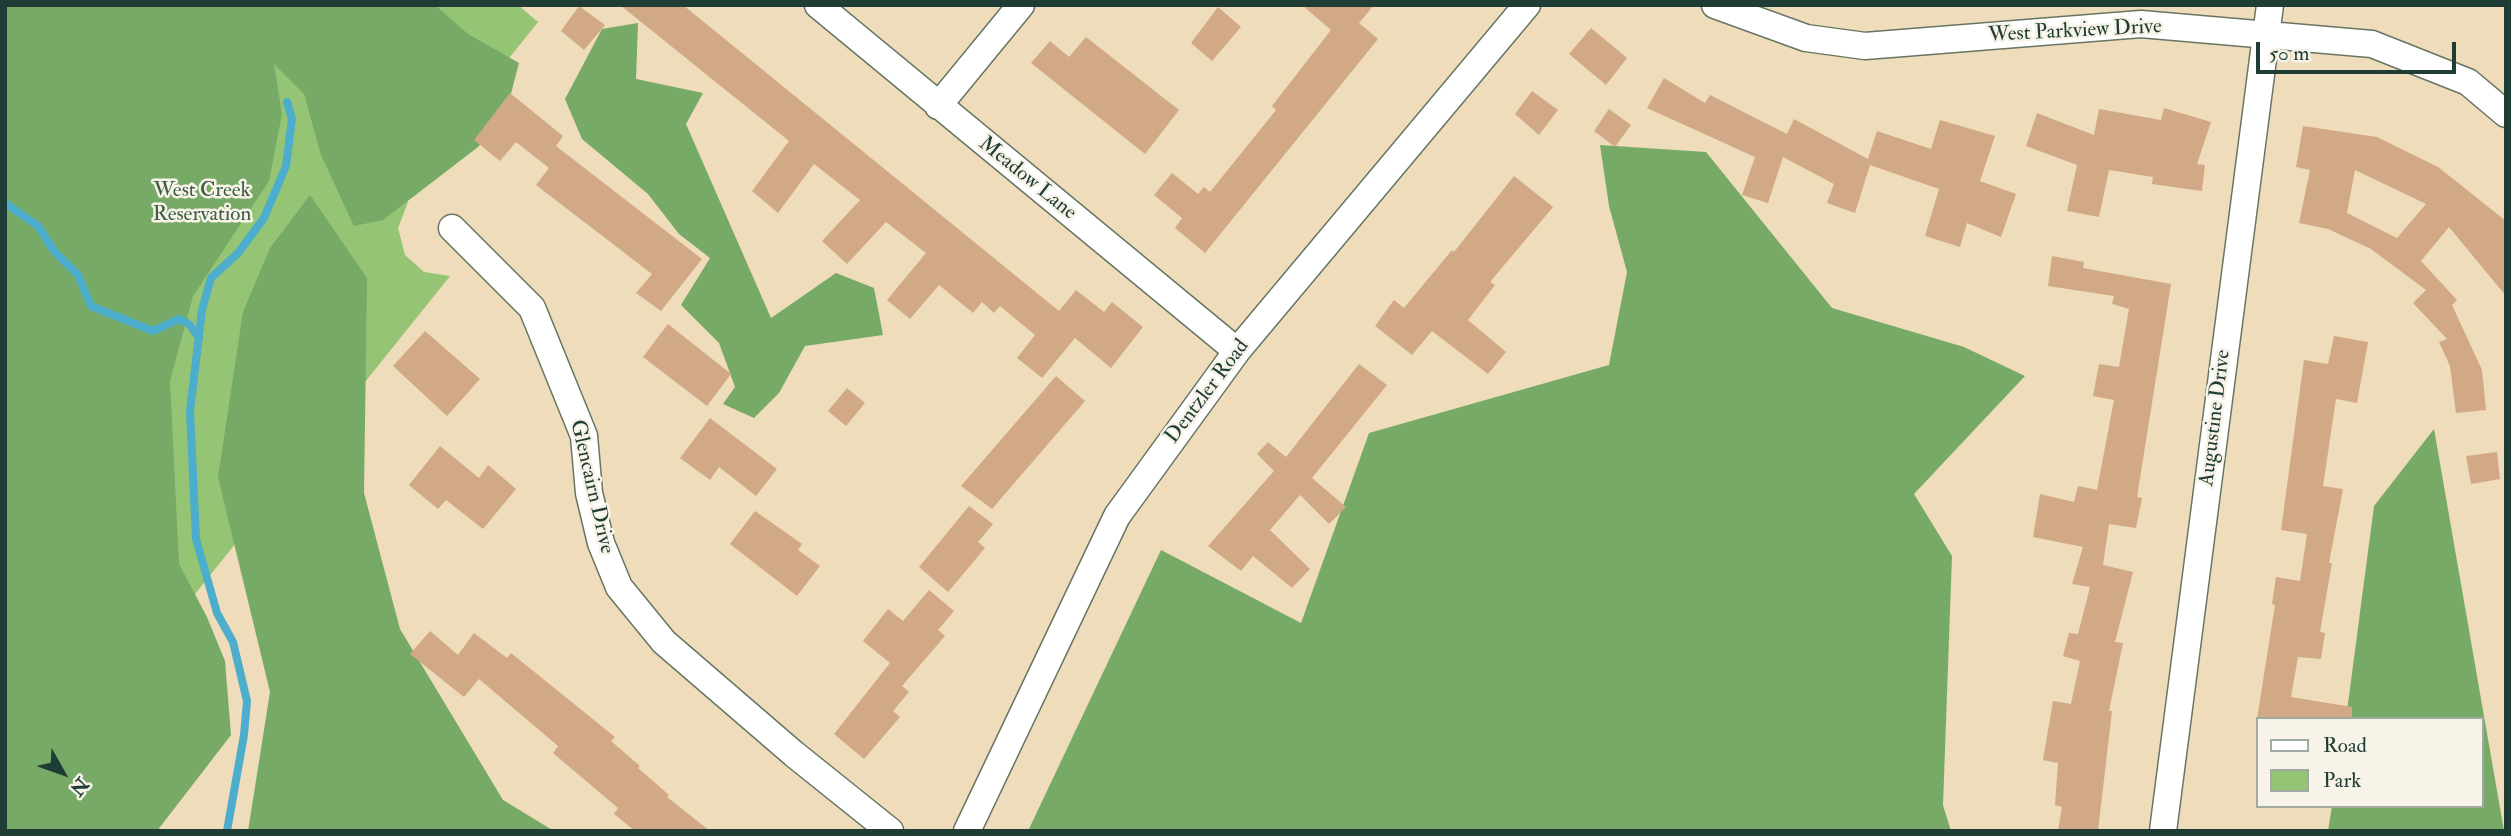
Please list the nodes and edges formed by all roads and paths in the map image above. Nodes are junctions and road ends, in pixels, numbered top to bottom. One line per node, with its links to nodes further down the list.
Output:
1 (818, 5): 7 (street, Meadow Lane)
2 (1021, 5): 7 (street)
3 (1527, 5): 10 (street, Dentzler Road)
4 (1715, 5): 6 (street, West Parkview Drive)
5 (2270, 5): 6 (street, Augustine Drive)
6 (2264, 36): 8 (street, West Parkview Drive); 13 (street, Augustine Drive)
7 (938, 106): 10 (street, Meadow Lane)
8 (2506, 114)
9 (452, 228): 11 (street, Glencairn Drive)
10 (1237, 351): 12 (street, Dentzler Road)
11 (890, 831)
12 (967, 831)
13 (2163, 831)

